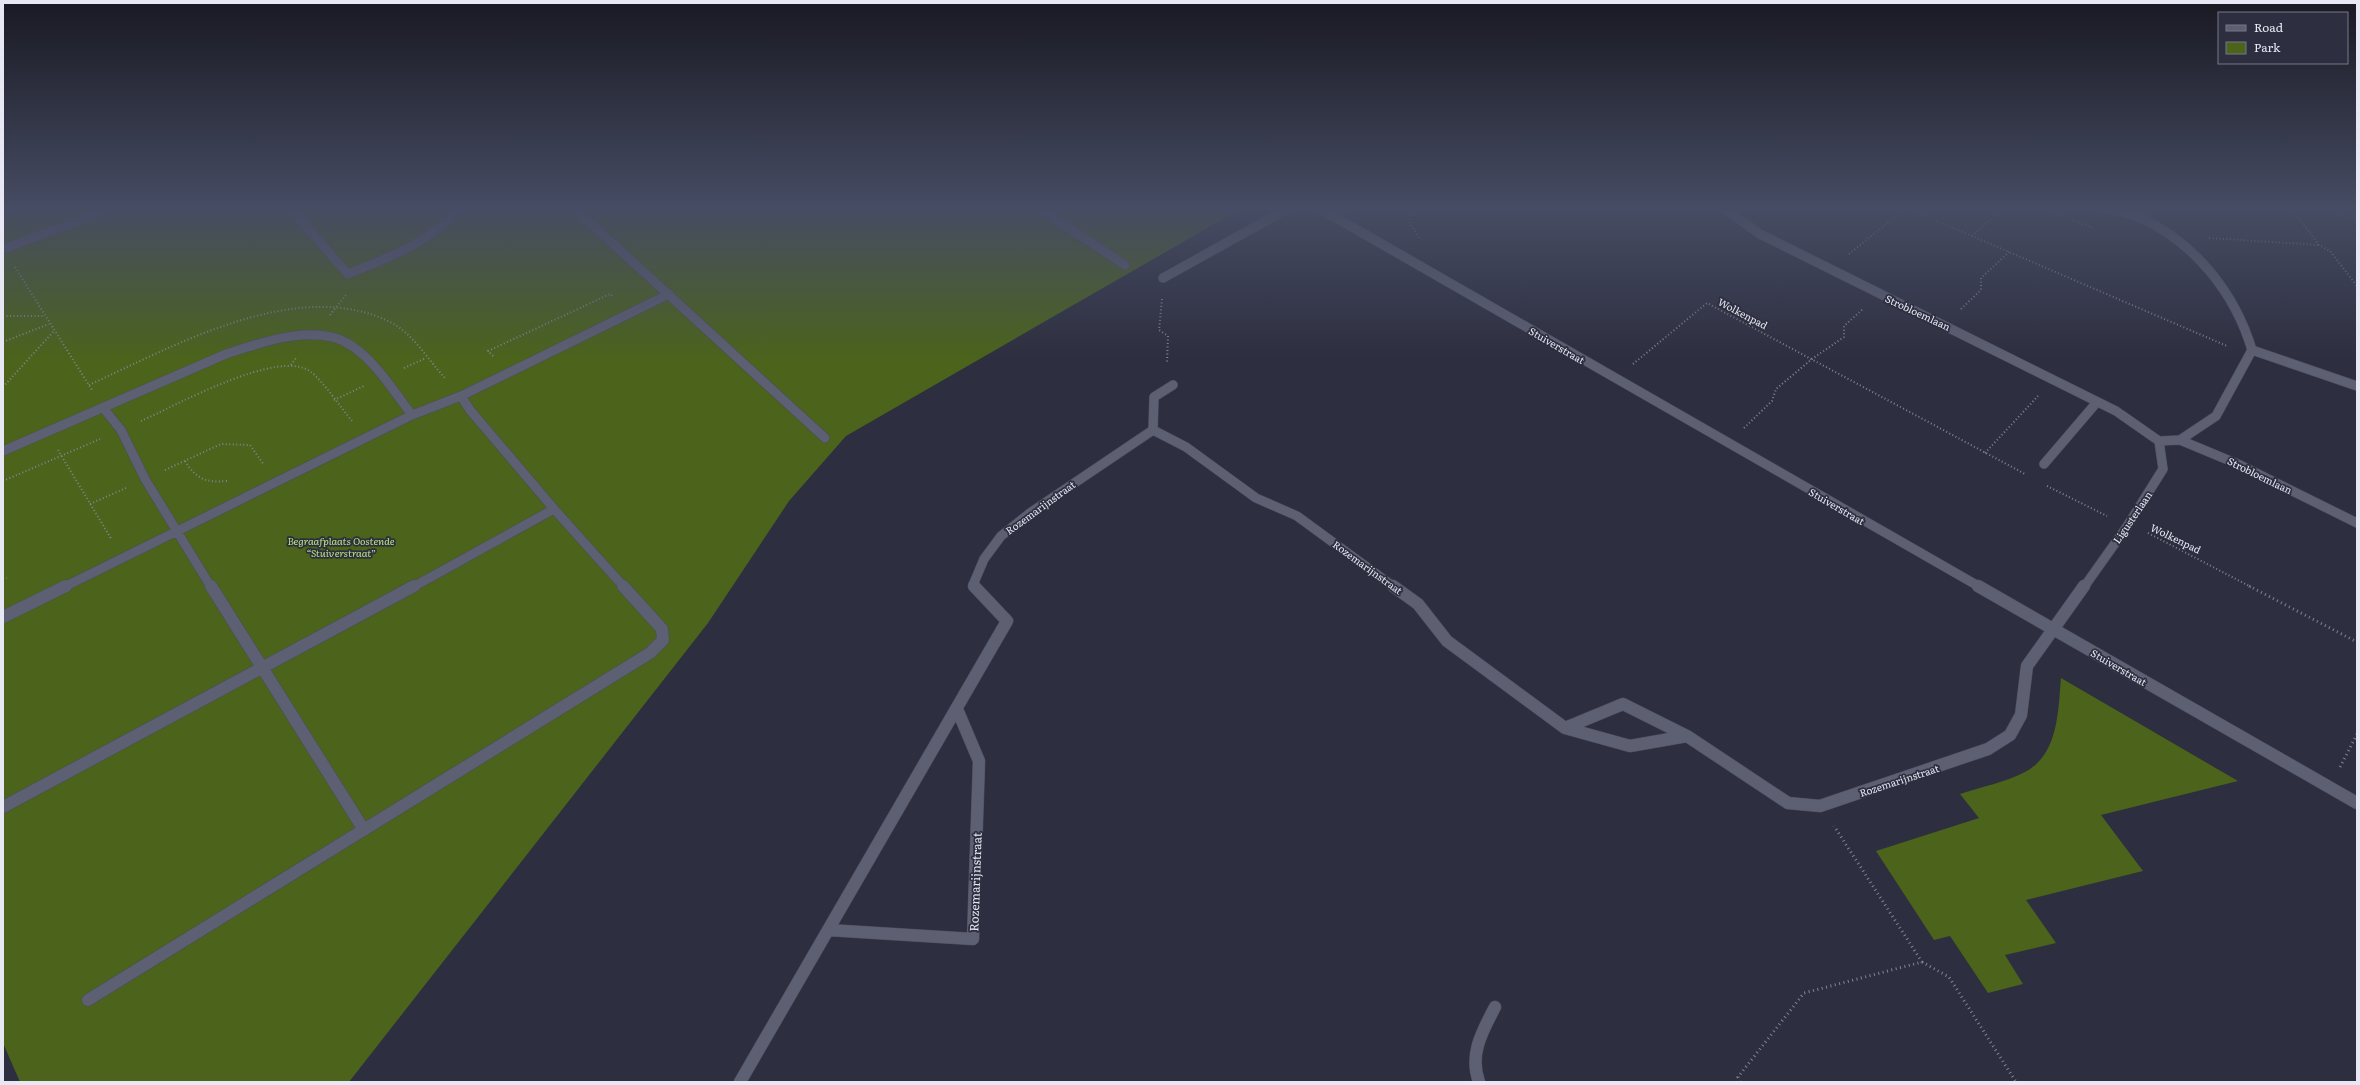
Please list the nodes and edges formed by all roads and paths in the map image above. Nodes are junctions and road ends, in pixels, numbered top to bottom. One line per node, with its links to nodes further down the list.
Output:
1 (9, 259): 21 (path)
2 (334, 259): 3 (street)
3 (383, 259)
4 (629, 259): 18 (street)
5 (1115, 259): 14 (street)
6 (1198, 259): 16 (street)
7 (1406, 259): 28 (street, Stuiverstraat)
8 (1809, 259): 15 (street, Strobloemlaan)
9 (1843, 259): 15 (path)
10 (2002, 259): 23 (path)
11 (2025, 259): 26 (path)
12 (2196, 259): 26 (street)
13 (2336, 259): 17 (path)
14 (1125, 265)
15 (1830, 269): 19 (street, Strobloemlaan)
16 (1163, 278): 32 (path)
17 (2357, 286)
18 (668, 294): 33 (street); 41 (street)
19 (1880, 294): 23 (street, Strobloemlaan); 27 (path)
20 (3, 316): 21 (path)
21 (44, 316): 22 (path)
22 (49, 324): 24 (path); 25 (path)
23 (1945, 325): 29 (street, Strobloemlaan)
24 (54, 331): 31 (path); 35 (path)
25 (3, 342)
26 (2251, 353): 30 (street); 42 (street)
27 (1812, 359): 28 (path, Wolkenpad); 44 (path); 46 (path, Wolkenpad)
28 (1615, 378): 44 (street, Stuiverstraat)
29 (2053, 380): 34 (street, Strobloemlaan); 46 (path)
30 (2357, 386)
31 (3, 387)
32 (1169, 388): 38 (street)
33 (461, 396): 36 (street); 57 (street)
34 (2097, 402): 43 (street, Strobloemlaan); 49 (street)
35 (104, 409): 36 (street); 37 (street); 39 (street)
36 (412, 415): 40 (street)
37 (121, 430): 40 (path); 47 (path); 52 (street)
38 (1153, 430): 68 (street, Rozemarijnstraat); 69 (street, Rozemarijnstraat)
39 (49, 432): 45 (street); 47 (path)
40 (366, 438): 60 (street)
41 (825, 438)
42 (2180, 440): 43 (street, Strobloemlaan); 58 (street, Strobloemlaan)
43 (2159, 441): 59 (street, Ligusterlaan)
44 (1728, 443): 65 (street, Stuiverstraat)
45 (3, 451)
46 (1985, 453): 51 (path, Wolkenpad)
47 (62, 456): 54 (path); 56 (path)
48 (184, 461): 50 (path); 52 (path); 53 (path)
49 (2044, 464)
50 (257, 469)
51 (2032, 478)
52 (145, 479): 56 (path); 60 (street)
53 (230, 480)
54 (3, 481)
55 (2045, 484): 59 (path, Wolkenpad)
56 (90, 504): 61 (path)
57 (554, 509): 67 (street); 76 (street)
58 (2357, 523)
59 (2128, 525): 65 (street, Ligusterlaan); 66 (path, Wolkenpad)
60 (177, 532): 61 (street); 67 (street)
61 (123, 559): 64 (street)
62 (7, 578): 63 (path)
63 (3, 579)
64 (3, 618)
65 (2053, 630): 72 (street, Stuiverstraat); 74 (street, Rozemarijnstraat)
66 (2357, 642)
67 (262, 666): 75 (street); 76 (street)
68 (957, 709): 77 (street, Rozemarijnstraat); 77 (street, Rozemarijnstraat)
69 (1565, 728): 71 (street, Rozemarijnstraat); 71 (street, Rozemarijnstraat)
70 (2357, 734): 72 (path)
71 (1687, 736): 74 (street, Rozemarijnstraat)
72 (2329, 787): 73 (street, Stuiverstraat)
73 (2357, 803)
74 (1820, 806): 78 (path)
75 (3, 807)
76 (364, 830): 79 (street)
77 (828, 930): 81 (street, Rozemarijnstraat)
78 (1922, 962): 83 (path); 84 (path)
79 (88, 1000)
80 (1496, 1007): 82 (street)
81 (740, 1082)
82 (1479, 1082)
83 (1740, 1082)
84 (2016, 1082)

